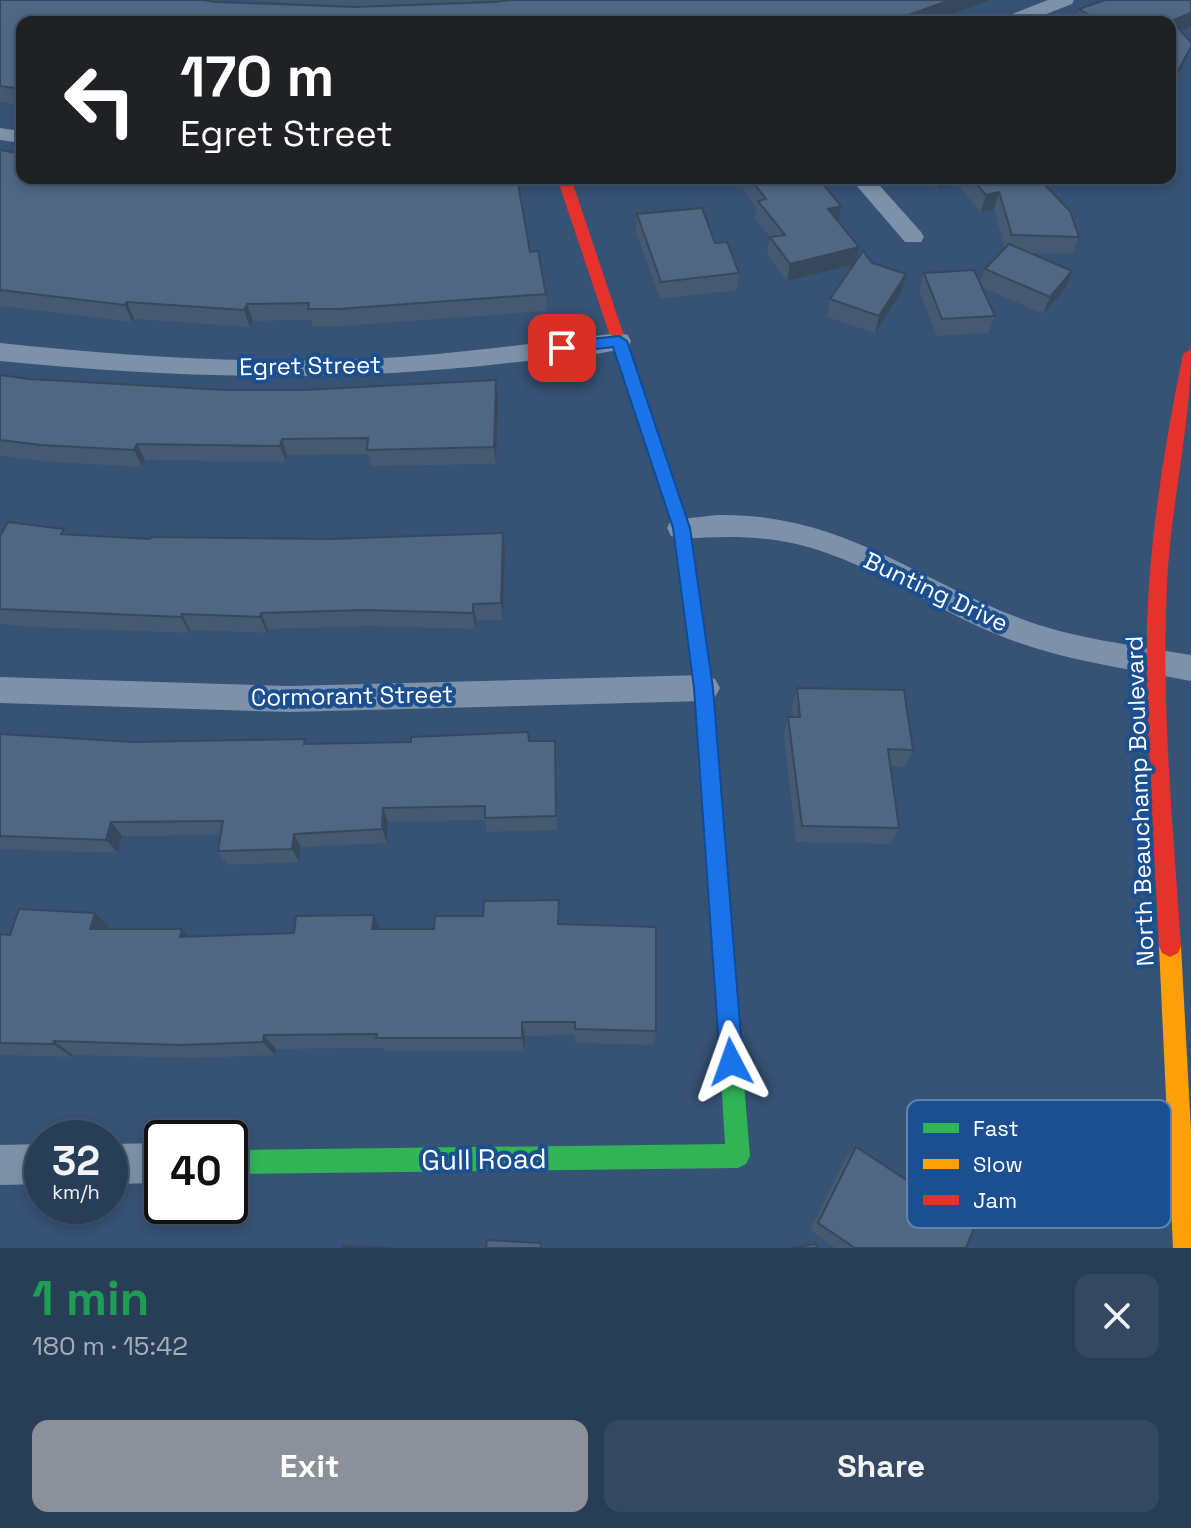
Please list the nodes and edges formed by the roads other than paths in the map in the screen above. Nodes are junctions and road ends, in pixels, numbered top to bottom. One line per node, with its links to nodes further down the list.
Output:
1 (1065, 0): 2 (street)
2 (1024, 16)
3 (566, 184): 6 (street)
4 (866, 184): 5 (street)
5 (913, 237)
6 (619, 341): 7 (street, Egret Street); 9 (street)
7 (0, 352)
8 (1191, 354): 10 (street, North Beauchamp Boulevard)
9 (681, 528): 10 (street, Bunting Drive); 12 (street)
10 (1156, 661): 11 (street, Bunting Drive); 17 (street, North Beauchamp Boulevard)
11 (1191, 668)
12 (704, 688): 13 (street, Cormorant Street); 14 (street, Gull Road)
13 (0, 690)
14 (248, 1162)
15 (24, 1164): 16 (street)
16 (0, 1165)
17 (1185, 1248)

